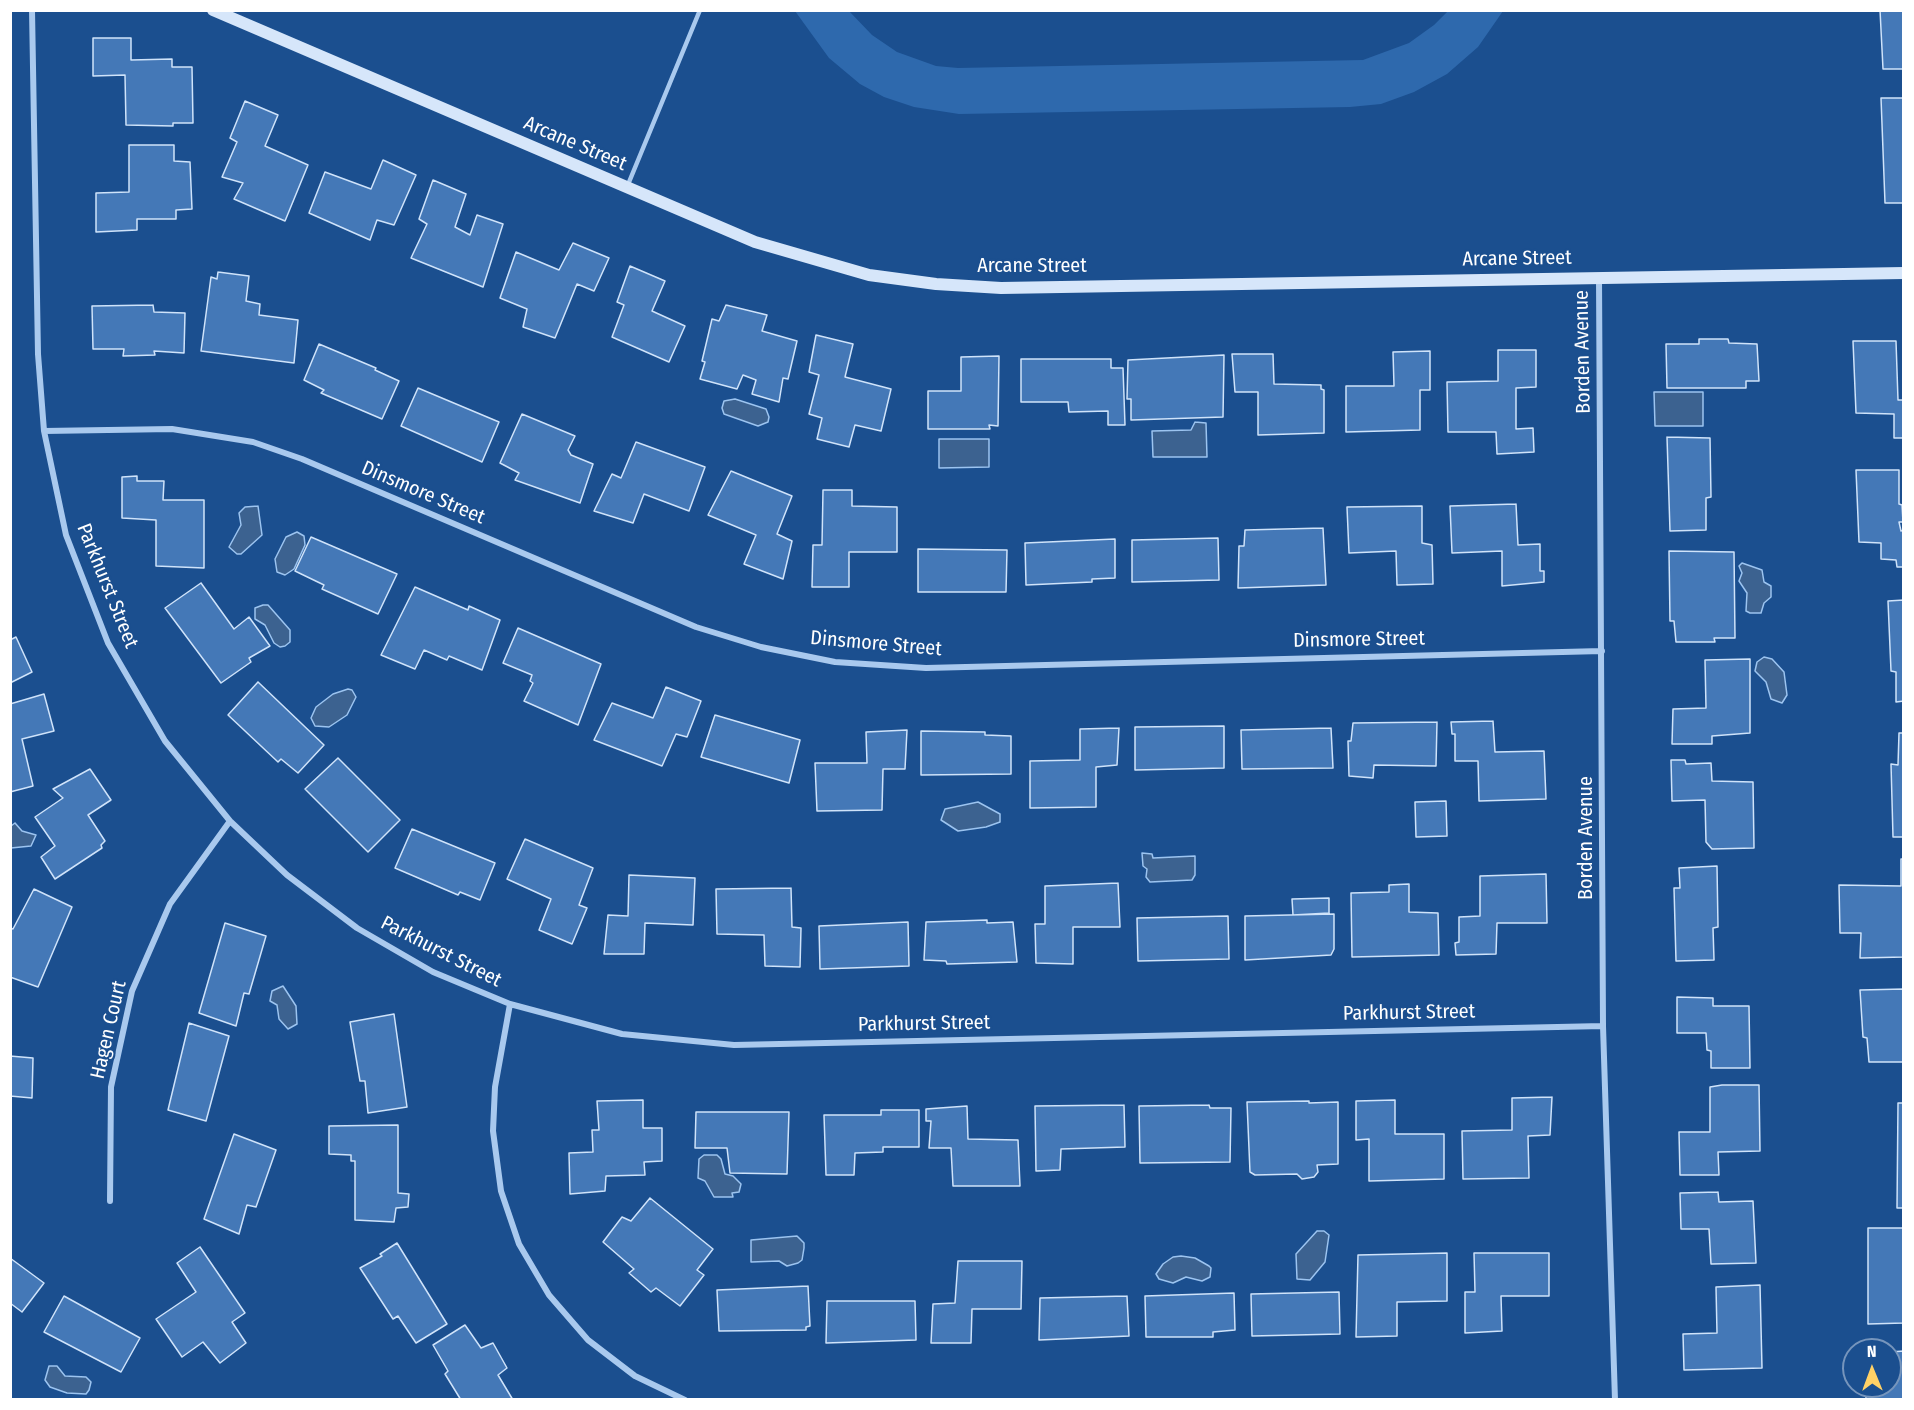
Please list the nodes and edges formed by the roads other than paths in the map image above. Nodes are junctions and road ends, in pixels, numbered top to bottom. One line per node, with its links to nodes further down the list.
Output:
1 (32, 10): 7 (street, Parkhurst Street)
2 (213, 10): 4 (street, Arcane Street)
3 (700, 10): 4 (lane)
4 (627, 187): 6 (street, Arcane Street)
5 (1904, 273): 6 (street, Arcane Street)
6 (1599, 277): 8 (street, Borden Avenue)
7 (44, 430): 8 (street, Dinsmore Street); 9 (street, Parkhurst Street)
8 (1602, 651): 11 (street, Borden Avenue)
9 (230, 821): 10 (street, Parkhurst Street); 12 (street, Hagen Court)
10 (510, 1004): 11 (street, Parkhurst Street); 13 (street)
11 (1603, 1026): 14 (street, Borden Avenue)
12 (110, 1201)
13 (685, 1400)
14 (1614, 1400)

